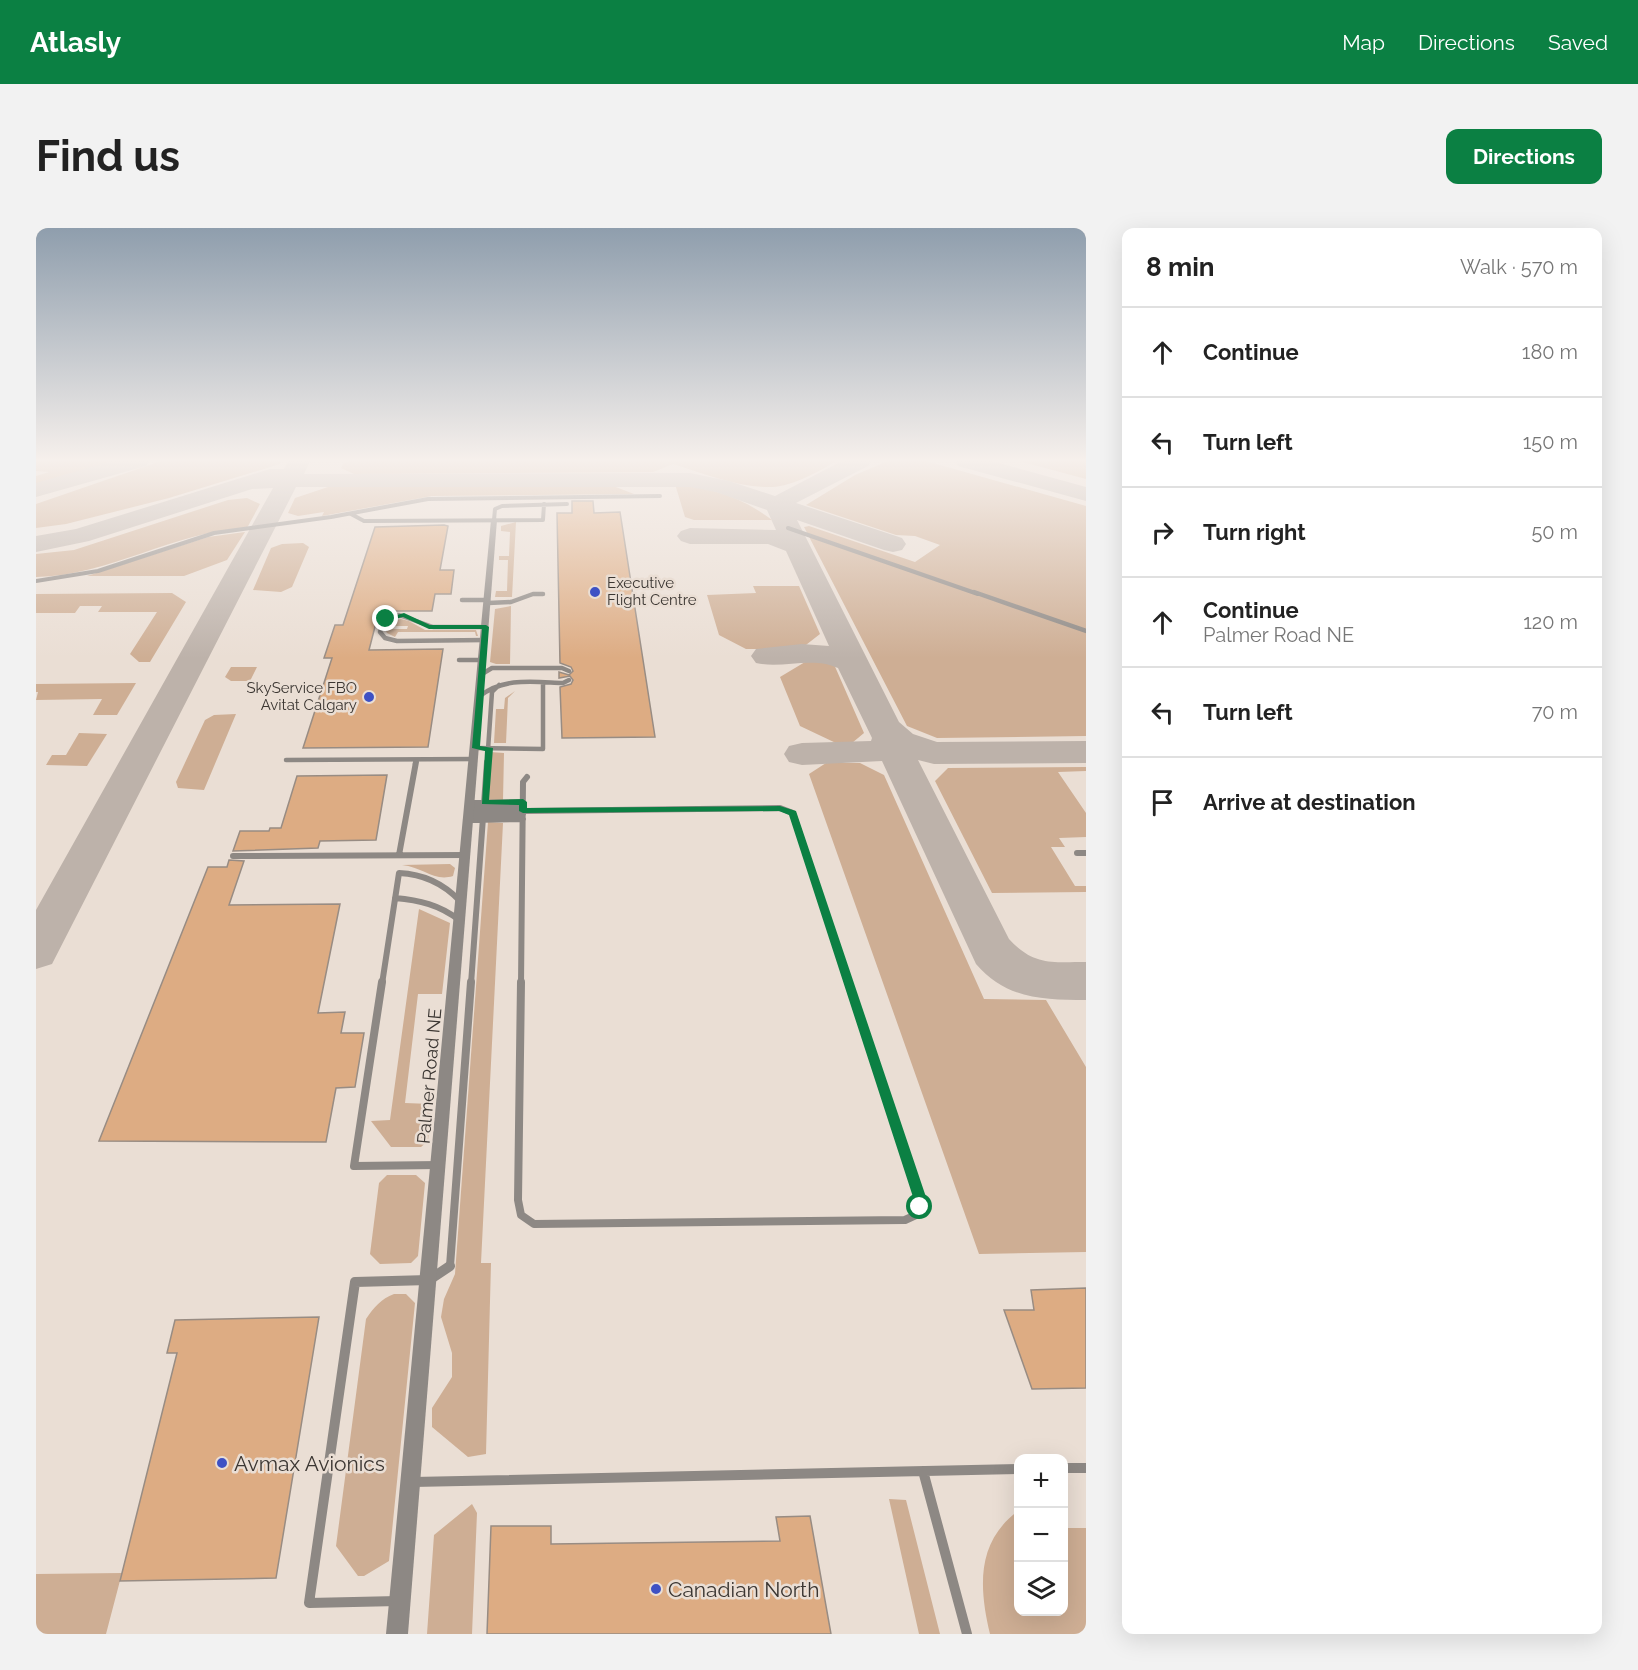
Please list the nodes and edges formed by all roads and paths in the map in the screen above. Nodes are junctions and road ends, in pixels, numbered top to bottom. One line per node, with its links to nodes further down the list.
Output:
1 (271, 527): 4 (lane)
2 (494, 527): 7 (street, Palmer Road NE)
3 (788, 528): 8 (lane)
4 (36, 581)
5 (543, 594): 7 (lane)
6 (462, 600): 7 (lane)
7 (488, 602): 9 (street, Palmer Road NE)
8 (1086, 631)
9 (485, 633): 9 (lane); 11 (street, Palmer Road NE)
10 (459, 660): 11 (lane)
11 (482, 667): 12 (lane); 18 (street, Palmer Road NE)
12 (502, 668): 13 (lane); 17 (lane)
13 (547, 668): 14 (lane); 16 (lane)
14 (569, 671)
15 (569, 680): 16 (lane)
16 (545, 683): 17 (lane); 19 (lane)
17 (500, 685): 18 (lane); 19 (lane)
18 (480, 696): 19 (street, Palmer Road NE)
19 (480, 752): 21 (lane); 23 (street, Palmer Road NE)
20 (286, 760): 21 (lane)
21 (416, 760): 27 (lane)
22 (527, 777): 24 (lane)
23 (477, 811): 24 (lane); 24 (lane); 28 (street, Palmer Road NE); 34 (lane)
24 (523, 811): 24 (lane)
25 (1077, 853): 26 (lane)
26 (1086, 853)
27 (399, 855): 28 (lane); 29 (lane)
28 (466, 855): 31 (street, Palmer Road NE)
29 (233, 856)
30 (395, 898): 31 (lane); 32 (lane); 35 (lane)
31 (462, 903): 32 (street, Palmer Road NE)
32 (460, 921): 33 (street, Palmer Road NE)
33 (450, 1039): 34 (lane); 35 (street, Palmer Road NE)
34 (466, 1040): 36 (lane)
35 (439, 1165): 36 (street, Palmer Road NE)
36 (429, 1280): 41 (street, Palmer Road NE); 42 (lane)
37 (1068, 1468): 38 (lane)
38 (1086, 1468)
39 (1014, 1469): 40 (lane)
40 (923, 1471): 41 (lane); 44 (lane)
41 (410, 1482): 42 (street, Palmer Road NE)
42 (400, 1600): 43 (street, Palmer Road NE)
43 (397, 1634)
44 (967, 1634)

